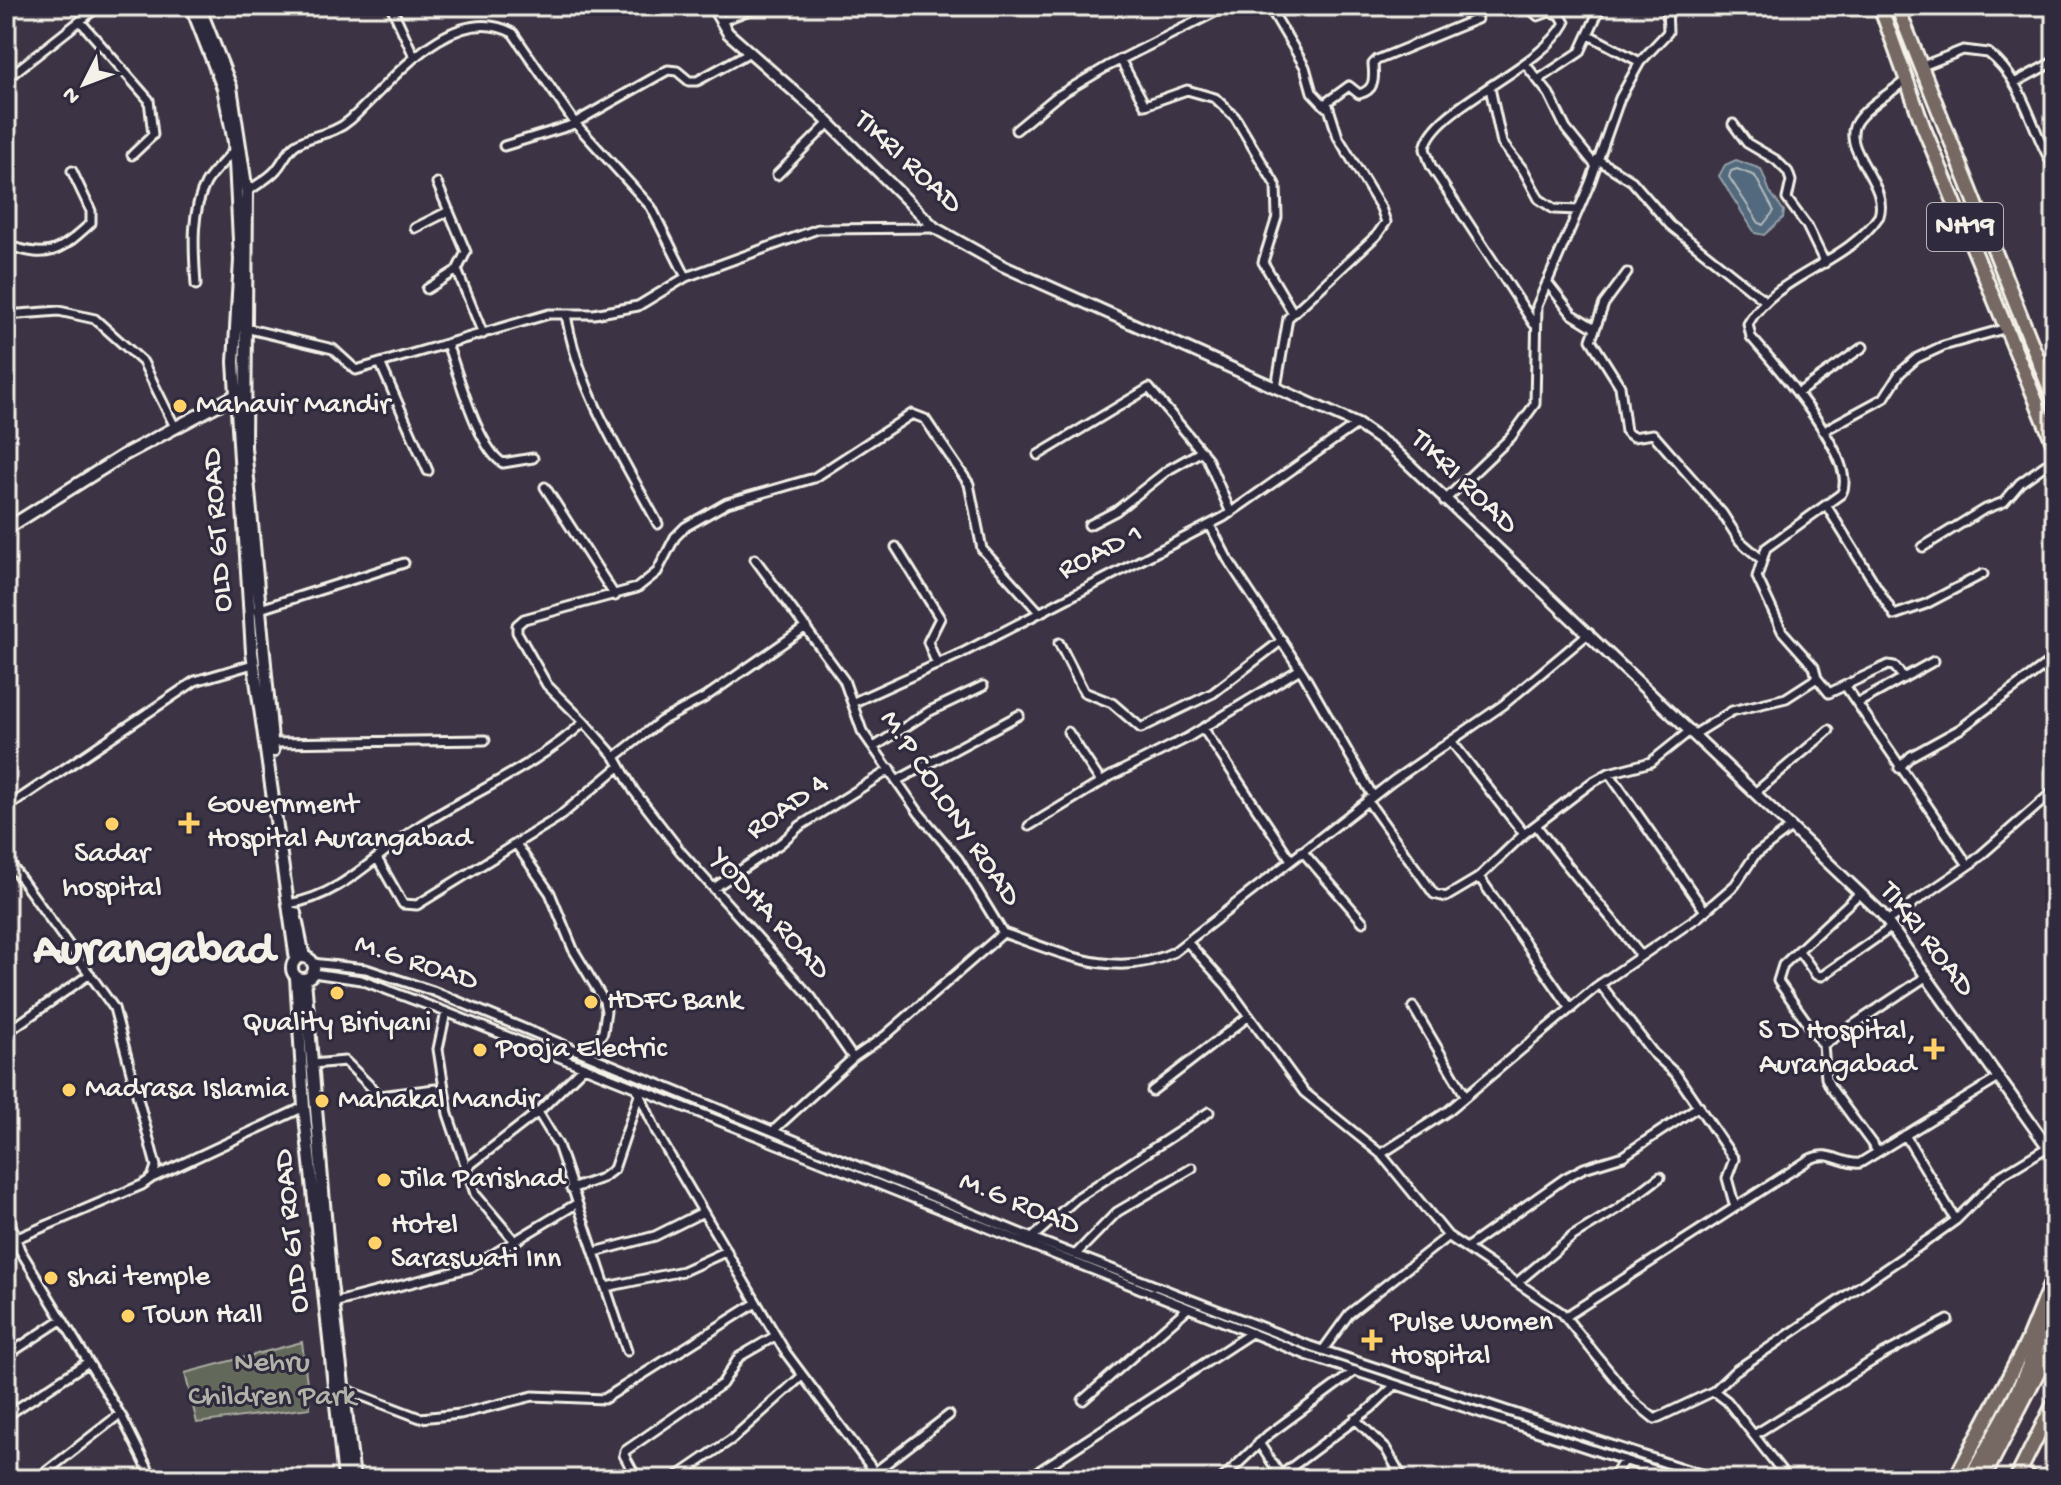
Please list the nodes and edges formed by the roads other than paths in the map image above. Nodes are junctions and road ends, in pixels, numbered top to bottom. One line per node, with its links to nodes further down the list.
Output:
1 (99, 6): 15 (street)
2 (191, 6): 36 (main road, OLD GT ROAD)
3 (199, 6): 43 (main road, OLD GT ROAD)
4 (391, 6): 19 (street)
5 (712, 6): 16 (street, TIKRI ROAD)
6 (760, 6): 16 (street)
7 (1227, 6): 20 (street)
8 (1269, 6): 30 (street)
9 (1527, 6): 23 (street)
10 (1601, 6): 17 (street)
11 (1667, 6): 22 (street)
12 (1880, 6): 27 (highway, NH19)
13 (1897, 6): 24 (highway, NH19)
14 (1477, 19): 30 (street)
15 (80, 21): 25 (street); 37 (street)
16 (721, 21): 18 (street, TIKRI ROAD)
17 (1589, 35): 22 (street); 26 (street)
18 (750, 52): 31 (street); 32 (street, TIKRI ROAD)
19 (413, 54): 31 (street); 43 (street)
20 (1120, 59): 34 (street); 57 (street)
21 (2055, 61): 28 (street)
22 (1640, 62): 38 (street)
23 (1526, 65): 26 (street); 29 (street)
24 (1920, 67): 28 (street); 71 (highway, NH19)
25 (6, 79)
26 (1538, 80): 38 (street)
27 (1906, 80): 49 (street); 63 (highway, NH19)
28 (2016, 82): 39 (street)
29 (1490, 88): 44 (street); 60 (street)
30 (1326, 107): 57 (street)
31 (575, 123): 35 (street); 52 (street)
32 (829, 123): 41 (street); 47 (street, TIKRI ROAD)
33 (1733, 124): 49 (street)
34 (1016, 130)
35 (504, 146)
36 (235, 149): 54 (street); 70 (main road, OLD GT ROAD)
37 (132, 155)
38 (1596, 162): 44 (street); 56 (street)
39 (2055, 169)
40 (72, 171): 48 (street)
41 (777, 175)
42 (437, 183): 45 (street)
43 (247, 192): 62 (main road, OLD GT ROAD)
44 (1578, 210): 53 (street)
45 (449, 211): 46 (street); 50 (street)
46 (415, 228)
47 (935, 228): 52 (street); 68 (street, TIKRI ROAD)
48 (6, 245)
49 (1825, 263): 56 (street)
50 (457, 270): 55 (street); 64 (street)
51 (1627, 273): 61 (street)
52 (686, 277): 58 (street)
53 (1547, 282): 60 (street); 61 (street)
54 (196, 285)
55 (427, 289)
56 (1764, 300): 69 (street)
57 (1293, 313): 68 (street)
58 (566, 314): 64 (street); 85 (street)
59 (6, 315): 73 (street)
60 (1534, 324): 82 (street)
61 (1593, 327): 92 (street)
62 (245, 328): 67 (street); 70 (main road, OLD GT ROAD)
63 (2007, 328): 74 (street); 75 (highway, NH19)
64 (483, 334): 65 (street)
65 (447, 344): 67 (street); 78 (street)
66 (1863, 347): 69 (street)
67 (381, 365): 80 (street)
68 (1276, 388): 72 (street, TIKRI ROAD)
69 (1798, 393): 74 (street)
70 (240, 394): 73 (main road); 96 (main road, OLD GT ROAD); 104 (main road, OLD GT ROAD)
71 (2055, 402)
72 (1357, 424): 82 (street, TIKRI ROAD); 84 (street, ROAD 1)
73 (175, 427): 88 (main road)
74 (1823, 431): 83 (street)
75 (2055, 447)
76 (1202, 451): 77 (street); 84 (street); 86 (street)
77 (1038, 455)
78 (533, 458)
79 (2055, 458): 90 (street)
80 (428, 471)
81 (545, 487): 95 (street)
82 (1444, 501): 99 (street, TIKRI ROAD)
83 (1826, 505): 92 (street); 94 (street)
84 (1231, 513): 87 (street, ROAD 1)
85 (658, 524)
86 (1089, 525)
87 (1210, 525): 97 (street, ROAD 1); 100 (street)
88 (6, 529)
89 (896, 547): 105 (street)
90 (1923, 547)
91 (755, 559): 98 (street, M.P COLONY ROAD)
92 (1761, 559): 107 (street)
93 (404, 563): 96 (street)
94 (1983, 574)
95 (615, 596): 97 (street); 114 (street, YODHA ROAD)
96 (257, 610): 121 (main road, OLD GT ROAD)
97 (1040, 613): 105 (street, ROAD 1)
98 (806, 627): 111 (street, M.P COLONY ROAD); 123 (street)
99 (1589, 633): 118 (street, TIKRI ROAD); 120 (street)
100 (1282, 640): 101 (street); 106 (street)
101 (1059, 643)
102 (2055, 658): 125 (street)
103 (1934, 661): 108 (street)
104 (253, 664): 133 (street); 147 (main road, OLD GT ROAD)
105 (937, 665): 111 (street, ROAD 1)
106 (1300, 669): 115 (street); 132 (street)
107 (1817, 678): 110 (street); 118 (street)
108 (1904, 678): 110 (street); 112 (street)
109 (983, 686): 122 (street)
110 (1846, 687): 112 (street)
111 (854, 702): 122 (street, M.P COLONY ROAD)
112 (1858, 703): 125 (street)
113 (1019, 715): 128 (street)
114 (584, 722): 123 (street, YODHA ROAD); 141 (street)
115 (1203, 728): 129 (street); 142 (street)
116 (1829, 730): 131 (street)
117 (1068, 732): 129 (street)
118 (1693, 732): 127 (street); 131 (street, TIKRI ROAD)
119 (485, 740): 121 (street)
120 (1452, 742): 132 (street); 137 (street)
121 (272, 743): 147 (main road, OLD GT ROAD)
122 (874, 747): 126 (street, M.P COLONY ROAD)
123 (615, 757): 124 (street, YODHA ROAD)
124 (620, 766): 138 (street); 145 (street, YODHA ROAD)
125 (1899, 768): 143 (street)
126 (891, 769): 128 (street, M.P COLONY ROAD); 145 (street, ROAD 4)
127 (1609, 773): 134 (street); 148 (street)
128 (898, 780): 151 (street, M.P COLONY ROAD)
129 (1101, 782): 135 (street)
130 (2055, 790): 143 (street)
131 (1756, 792): 136 (street, TIKRI ROAD)
132 (1370, 798): 139 (street); 144 (street)
133 (6, 808)
134 (1536, 825): 137 (street); 154 (street)
135 (1029, 826)
136 (1792, 827): 146 (street, TIKRI ROAD); 148 (street)
137 (1524, 834): 144 (street)
138 (516, 844): 141 (street); 165 (street)
139 (1302, 851): 142 (street); 149 (street)
140 (6, 858): 156 (street)
141 (378, 860): 147 (street)
142 (1291, 860): 152 (street)
143 (1968, 865): 150 (street)
144 (1478, 878): 160 (street)
145 (714, 888): 166 (street, YODHA ROAD)
146 (1860, 893): 150 (street, TIKRI ROAD); 153 (street)
147 (290, 904): 155 (main road, OLD GT ROAD)
148 (1705, 911): 154 (street)
149 (1363, 922)
150 (1890, 924): 153 (street); 157 (street, TIKRI ROAD)
151 (1003, 933): 152 (street); 166 (street, M.P COLONY ROAD)
152 (1189, 944): 162 (street)
153 (1799, 951): 164 (street)
154 (1641, 956): 158 (street)
155 (304, 968): 161 (street, M.G ROAD); 165 (street, M.G ROAD); 167 (main road, OLD GT ROAD); 175 (main road, OLD GT ROAD)
156 (90, 974): 163 (street); 187 (street)
157 (1927, 976): 164 (street); 169 (street, TIKRI ROAD)
158 (1600, 984): 160 (street); 174 (street)
159 (1413, 1007): 173 (street)
160 (1571, 1009): 173 (street)
161 (446, 1012): 168 (street, M.G ROAD); 184 (street)
162 (1249, 1016): 171 (street); 182 (street)
163 (6, 1033)
164 (1823, 1045): 181 (street)
165 (589, 1054): 178 (street, M.G ROAD)
166 (853, 1058): 178 (street)
167 (312, 1064): 170 (street); 206 (main road, OLD GT ROAD)
168 (583, 1068): 172 (street, M.G ROAD); 176 (street)
169 (1997, 1079): 179 (street); 180 (street, TIKRI ROAD)
170 (435, 1089)
171 (1152, 1091)
172 (638, 1092): 188 (street); 192 (street); 202 (street, M.G ROAD)
173 (1465, 1095): 182 (street)
174 (1699, 1106): 190 (street); 198 (street)
175 (304, 1107): 187 (street); 241 (main road, OLD GT ROAD)
176 (538, 1112): 184 (street); 188 (street)
177 (1209, 1112): 195 (street)
178 (775, 1129): 195 (street, M.G ROAD)
179 (1905, 1135): 181 (street); 193 (street)
180 (2046, 1148): 183 (street, TIKRI ROAD); 193 (street)
181 (1878, 1152): 190 (street)
182 (1381, 1154): 194 (street)
183 (2055, 1157)
184 (466, 1168): 197 (street)
185 (1192, 1168): 201 (street)
186 (1660, 1177): 204 (street)
187 (152, 1178): 196 (street)
188 (571, 1189): 189 (street)
189 (576, 1204): 197 (street); 200 (street)
190 (1735, 1207): 210 (street)
191 (6, 1211): 196 (street)
192 (703, 1212): 199 (street); 200 (street)
193 (1956, 1220): 225 (street)
194 (1448, 1236): 198 (street); 216 (street)
195 (1032, 1238): 201 (street, M.G ROAD)
196 (15, 1239): 211 (street)
197 (513, 1239): 206 (street)
198 (1466, 1248): 204 (street)
199 (727, 1251): 205 (street); 207 (street)
200 (595, 1252): 205 (street)
201 (1075, 1255): 202 (street, M.G ROAD)
202 (1106, 1271): 209 (street, M.G ROAD); 216 (street, M.G ROAD)
203 (2055, 1273): 252 (highway)
204 (1519, 1281): 210 (street)
205 (606, 1287): 217 (street)
206 (333, 1303): 224 (main road, OLD GT ROAD)
207 (756, 1303): 214 (street); 224 (street)
208 (2055, 1306): 253 (highway)
209 (1188, 1308): 213 (street, M.G ROAD); 226 (street)
210 (1565, 1317): 225 (street)
211 (61, 1320): 218 (street); 220 (street)
212 (1948, 1320): 232 (street)
213 (1251, 1333): 219 (street, M.G ROAD); 245 (street)
214 (775, 1336): 222 (street); 243 (street)
215 (2055, 1339): 254 (highway)
216 (1321, 1350): 219 (street); 250 (street, M.G ROAD)
217 (627, 1351)
218 (6, 1356)
219 (1315, 1358): 221 (street, M.G ROAD)
220 (88, 1362): 228 (street); 230 (street)
221 (1355, 1371): 223 (street, M.G ROAD); 233 (street)
222 (802, 1376): 236 (street); 237 (street)
223 (1395, 1385): 231 (street); 234 (street, M.G ROAD)
224 (344, 1389): 242 (main road, OLD GT ROAD)
225 (1714, 1391): 232 (street)
226 (1083, 1400)
227 (2055, 1401): 235 (highway)
228 (120, 1414): 239 (street); 240 (street)
229 (949, 1415): 237 (street)
230 (6, 1416)
231 (1355, 1419): 238 (street); 247 (street)
232 (1754, 1435): 251 (street)
233 (1259, 1443): 238 (street); 246 (street)
234 (1624, 1460): 248 (street); 249 (street, M.G ROAD)
235 (2019, 1475): 255 (street)
236 (678, 1476)
237 (878, 1476): 244 (street)
238 (1282, 1477)
239 (37, 1479)
240 (153, 1479)
241 (344, 1479)
242 (354, 1479)
243 (637, 1479)
244 (866, 1479)
245 (1027, 1479)
246 (1222, 1479)
247 (1403, 1479)
248 (1612, 1479)
249 (1681, 1479)
250 (1715, 1479)
251 (1788, 1479)
252 (1955, 1479)
253 (1970, 1479)
254 (1983, 1479)
255 (2039, 1479)

